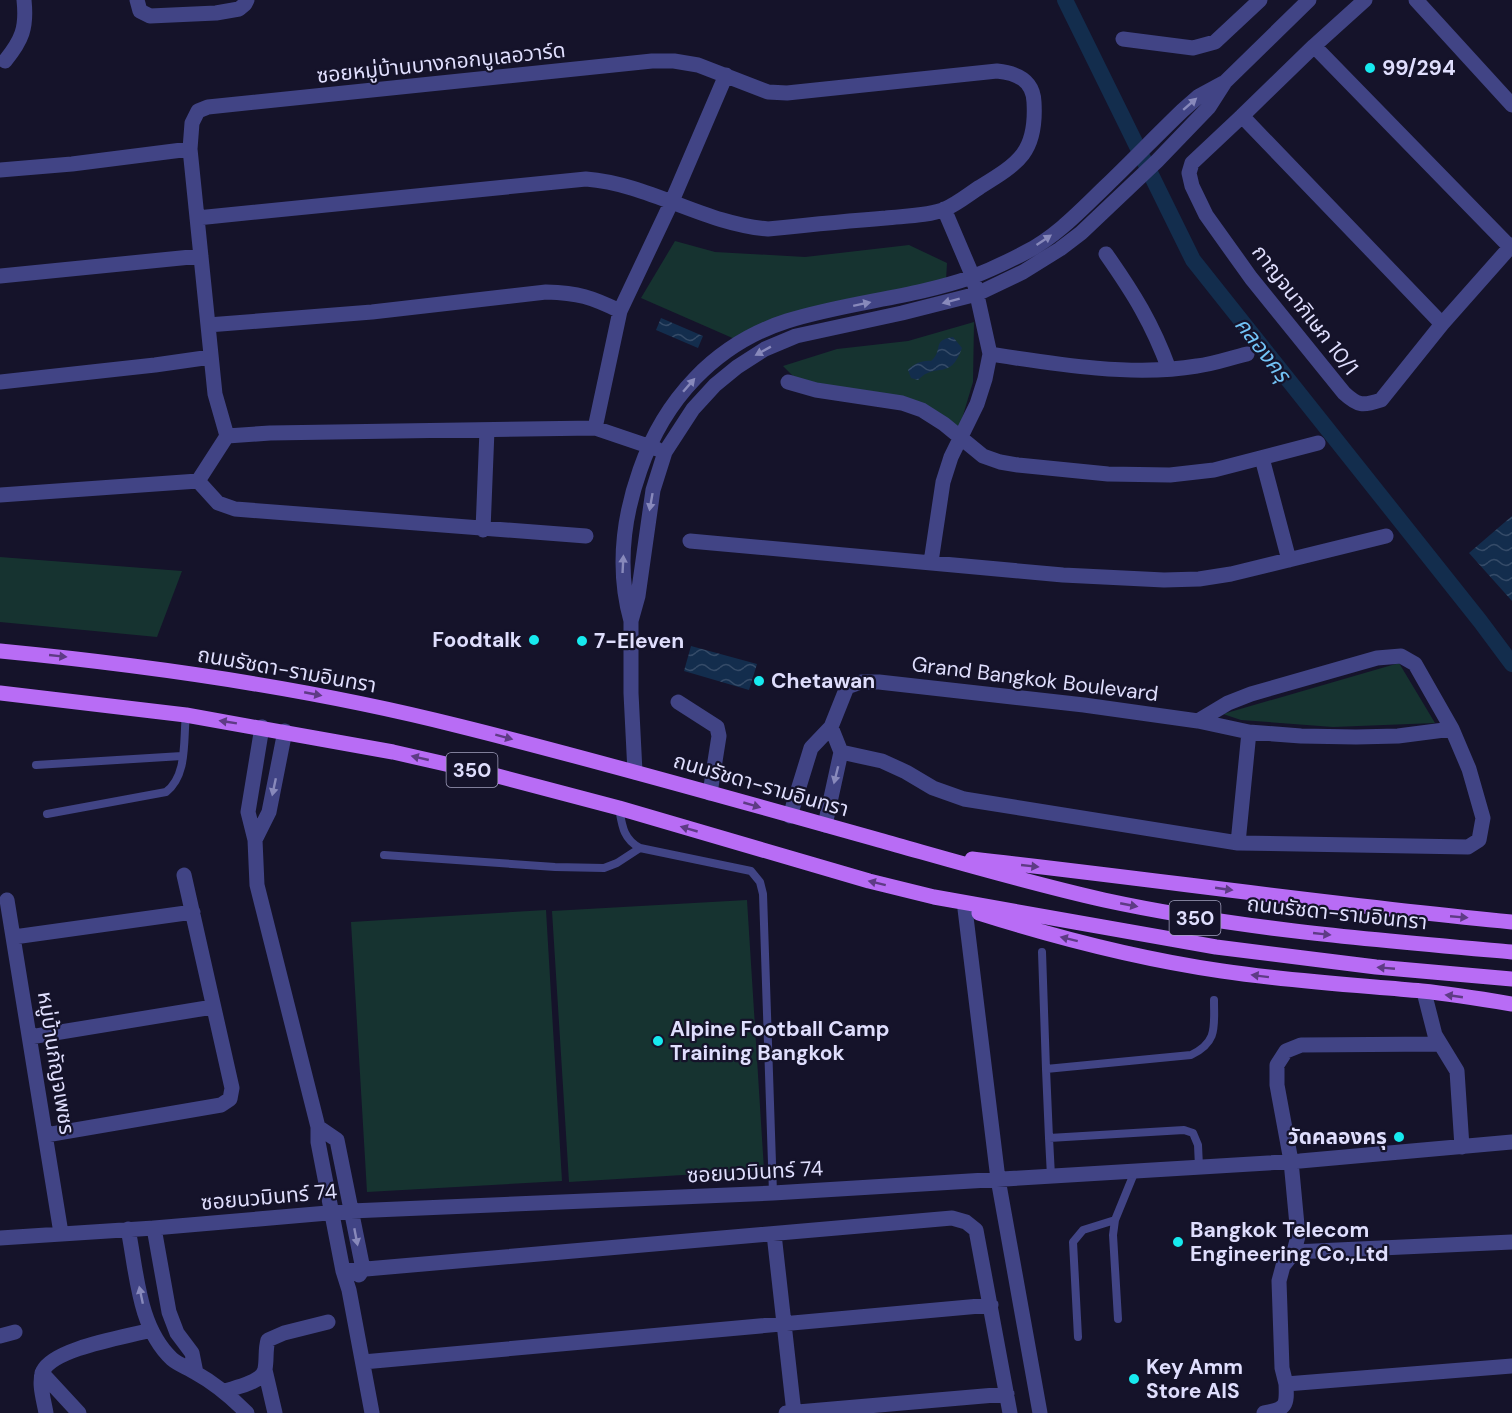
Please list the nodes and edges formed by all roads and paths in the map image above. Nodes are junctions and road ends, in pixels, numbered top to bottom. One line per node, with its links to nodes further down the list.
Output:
1 (24, 0): 10 (street)
2 (137, 0): 3 (street)
3 (247, 0)
4 (1260, 0): 8 (street)
5 (1309, 0): 12 (street)
6 (1365, 0): 9 (street, กาญจนาภิเษก 10/1)
7 (1416, 0): 13 (street)
8 (1123, 39)
9 (1314, 46): 14 (street, กาญจนาภิเษก 10/1); 20 (street)
10 (4, 61)
11 (726, 75): 15 (street, ซอยหมู่บ้านบางกอกบูเลอวาร์ด); 17 (street); 18 (street, ซอยหมู่บ้านบางกอกบูเลอวาร์ด)
12 (1225, 82): 24 (street, one-way to 12); 25 (street)
13 (1512, 105)
14 (1242, 116): 27 (street); 27 (street, กาญจนาภิเษก 10/1)
15 (190, 149): 16 (street); 19 (street, ซอยหมู่บ้านบางกอกบูเลอวาร์ด)
16 (0, 170)
17 (672, 201): 18 (street, ซอยหมู่บ้านบางกอกบูเลอวาร์ด); 19 (street, ซอยหมู่บ้านบางกอกบูเลอวาร์ด); 26 (street)
18 (944, 209): 24 (street)
19 (198, 218): 22 (street, ซอยหมู่บ้านบางกอกบูเลอวาร์ด)
20 (1511, 246): 27 (street, กาญจนาภิเษก 10/1)
21 (1106, 254): 32 (street)
22 (201, 256): 23 (street); 28 (street, ซอยหมู่บ้านบางกอกบูเลอวาร์ด)
23 (0, 276)
24 (973, 277): 25 (street); 40 (street, one-way to 24)
25 (977, 294): 29 (street); 41 (street, one-way to 41)
26 (620, 311): 28 (street); 35 (street)
27 (1442, 324)
28 (208, 325): 31 (street, ซอยหมู่บ้านบางกอกบูเลอวาร์ด)
29 (990, 354): 32 (street); 38 (street)
30 (1247, 354): 32 (street)
31 (211, 357): 33 (street); 37 (street, ซอยหมู่บ้านบางกอกบูเลอวาร์ด)
32 (1169, 369)
33 (0, 382)
34 (788, 382): 38 (street)
35 (595, 428): 36 (street); 40 (street)
36 (487, 430): 37 (street); 45 (street)
37 (227, 436): 43 (street)
38 (961, 438): 42 (street); 50 (street)
39 (1318, 443): 42 (street)
40 (648, 446): 41 (street); 51 (street, one-way to 40)
41 (665, 452): 51 (street, one-way to 51)
42 (1262, 458): 49 (street)
43 (198, 481): 44 (street); 45 (street)
44 (0, 495)
45 (483, 530): 46 (street)
46 (586, 536)
47 (1386, 536): 49 (street)
48 (690, 541): 50 (street)
49 (1289, 560): 50 (street)
50 (931, 562)
51 (631, 621): 65 (street)
52 (0, 651): 65 (main road, ถนนรัชดา-รามอินทรา / 350, one-way to 65)
53 (0, 693): 55 (main road, 350)
54 (678, 702): 66 (street)
55 (186, 715): 57 (main road, 350, one-way to 55); 63 (lane)
56 (1198, 721): 58 (street, Grand Bangkok Boulevard); 59 (street); 61 (street, Grand Bangkok Boulevard)
57 (262, 727): 60 (main road, 350); 71 (street)
58 (831, 727): 62 (street); 69 (street, Grand Bangkok Boulevard)
59 (1452, 729): 61 (street, Grand Bangkok Boulevard); 72 (street)
60 (285, 731): 67 (main road, 350, one-way to 60); 71 (street, one-way to 71)
61 (1249, 732): 72 (street)
62 (841, 752): 70 (street, one-way to 70); 72 (street)
63 (182, 756): 64 (lane); 68 (lane)
64 (36, 765)
65 (635, 772): 66 (main road, ถนนรัชดา-รามอินทรา / 350)
66 (710, 793): 69 (main road, ถนนรัชดา-รามอินทรา / 350, one-way to 69)
67 (619, 808): 73 (lane); 77 (main road, 350, one-way to 67)
68 (47, 814)
69 (790, 816): 70 (main road, ถนนรัชดา-รามอินทรา / 350)
70 (825, 825): 74 (main road, ถนนรัชดา-รามอินทรา / 350)
71 (255, 840): 93 (street)
72 (1238, 843)
73 (640, 848): 75 (lane); 103 (lane)
74 (930, 854): 81 (main road, one-way to 81); 84 (main road, ถนนรัชดา-รามอินทรา / 350, one-way to 84)
75 (384, 855)
76 (184, 874): 80 (street)
77 (933, 897): 79 (main road); 85 (main road, 350, one-way to 77)
78 (7, 900): 82 (street, หมู่บ้านกัญจเพชร)
79 (965, 909): 86 (main road, one-way to 79); 102 (street)
80 (193, 912): 82 (street); 89 (street)
81 (1512, 922)
82 (14, 937): 90 (street, หมู่บ้านกัญจเพชร)
83 (1042, 952): 92 (lane)
84 (1512, 952)
85 (1512, 979)
86 (1424, 992): 88 (main road, one-way to 86); 91 (street)
87 (1214, 1000): 92 (lane)
88 (1512, 1004)
89 (213, 1007): 90 (street); 94 (street)
90 (30, 1037): 94 (street, หมู่บ้านกัญจเพชร)
91 (1440, 1044): 97 (street); 98 (street)
92 (1046, 1069): 95 (lane)
93 (318, 1127): 104 (street); 105 (street)
94 (46, 1135): 109 (street, หมู่บ้านกัญจเพชร)
95 (1049, 1138): 99 (lane); 101 (lane)
96 (1512, 1142): 97 (street, ซอยนวมินทร์ 74)
97 (1462, 1147): 98 (street, ซอยนวมินทร์ 74)
98 (1291, 1161): 99 (street, ซอยนวมินทร์ 74); 113 (street)
99 (1199, 1167): 100 (street, ซอยนวมินทร์ 74)
100 (1135, 1171): 101 (street, ซอยนวมินทร์ 74); 106 (lane)
101 (1051, 1176): 102 (street, ซอยนวมินทร์ 74)
102 (998, 1179): 103 (street, ซอยนวมินทร์ 74); 141 (street)
103 (773, 1193): 104 (street, ซอยนวมินทร์ 74)
104 (351, 1211): 105 (street, ซอยนวมินทร์ 74); 114 (street, one-way to 114)
105 (332, 1213): 107 (street, ซอยนวมินทร์ 74); 115 (street)
106 (1115, 1220): 118 (lane); 124 (lane)
107 (154, 1228): 108 (street, ซอยนวมินทร์ 74); 128 (street)
108 (128, 1229): 109 (street, ซอยนวมินทร์ 74); 121 (street, one-way to 108)
109 (61, 1233): 111 (street, ซอยนวมินทร์ 74)
110 (774, 1234): 114 (street); 117 (street); 120 (street)
111 (0, 1238)
112 (1512, 1242): 113 (street)
113 (1294, 1252): 130 (street)
114 (363, 1268): 115 (street); 116 (street)
115 (344, 1271): 116 (street)
116 (349, 1290): 125 (street)
117 (991, 1305): 120 (street); 132 (street)
118 (1118, 1319)
119 (328, 1322): 127 (street)
120 (783, 1323): 125 (street); 139 (street)
121 (150, 1330): 128 (street); 129 (street)
122 (15, 1332): 123 (street)
123 (0, 1336)
124 (1078, 1336)
125 (363, 1362): 137 (street)
126 (1512, 1366): 130 (street)
127 (265, 1370): 131 (street); 136 (street)
128 (196, 1372): 131 (street)
129 (42, 1373): 133 (street); 134 (street)
130 (1286, 1384): 142 (street)
131 (225, 1391): 135 (street)
132 (1007, 1394): 139 (street); 140 (street)
133 (46, 1413)
134 (79, 1413)
135 (247, 1413)
136 (275, 1413)
137 (372, 1413)
138 (786, 1413): 139 (street)
139 (794, 1413)
140 (1010, 1413)
141 (1040, 1413)
142 (1264, 1413)

